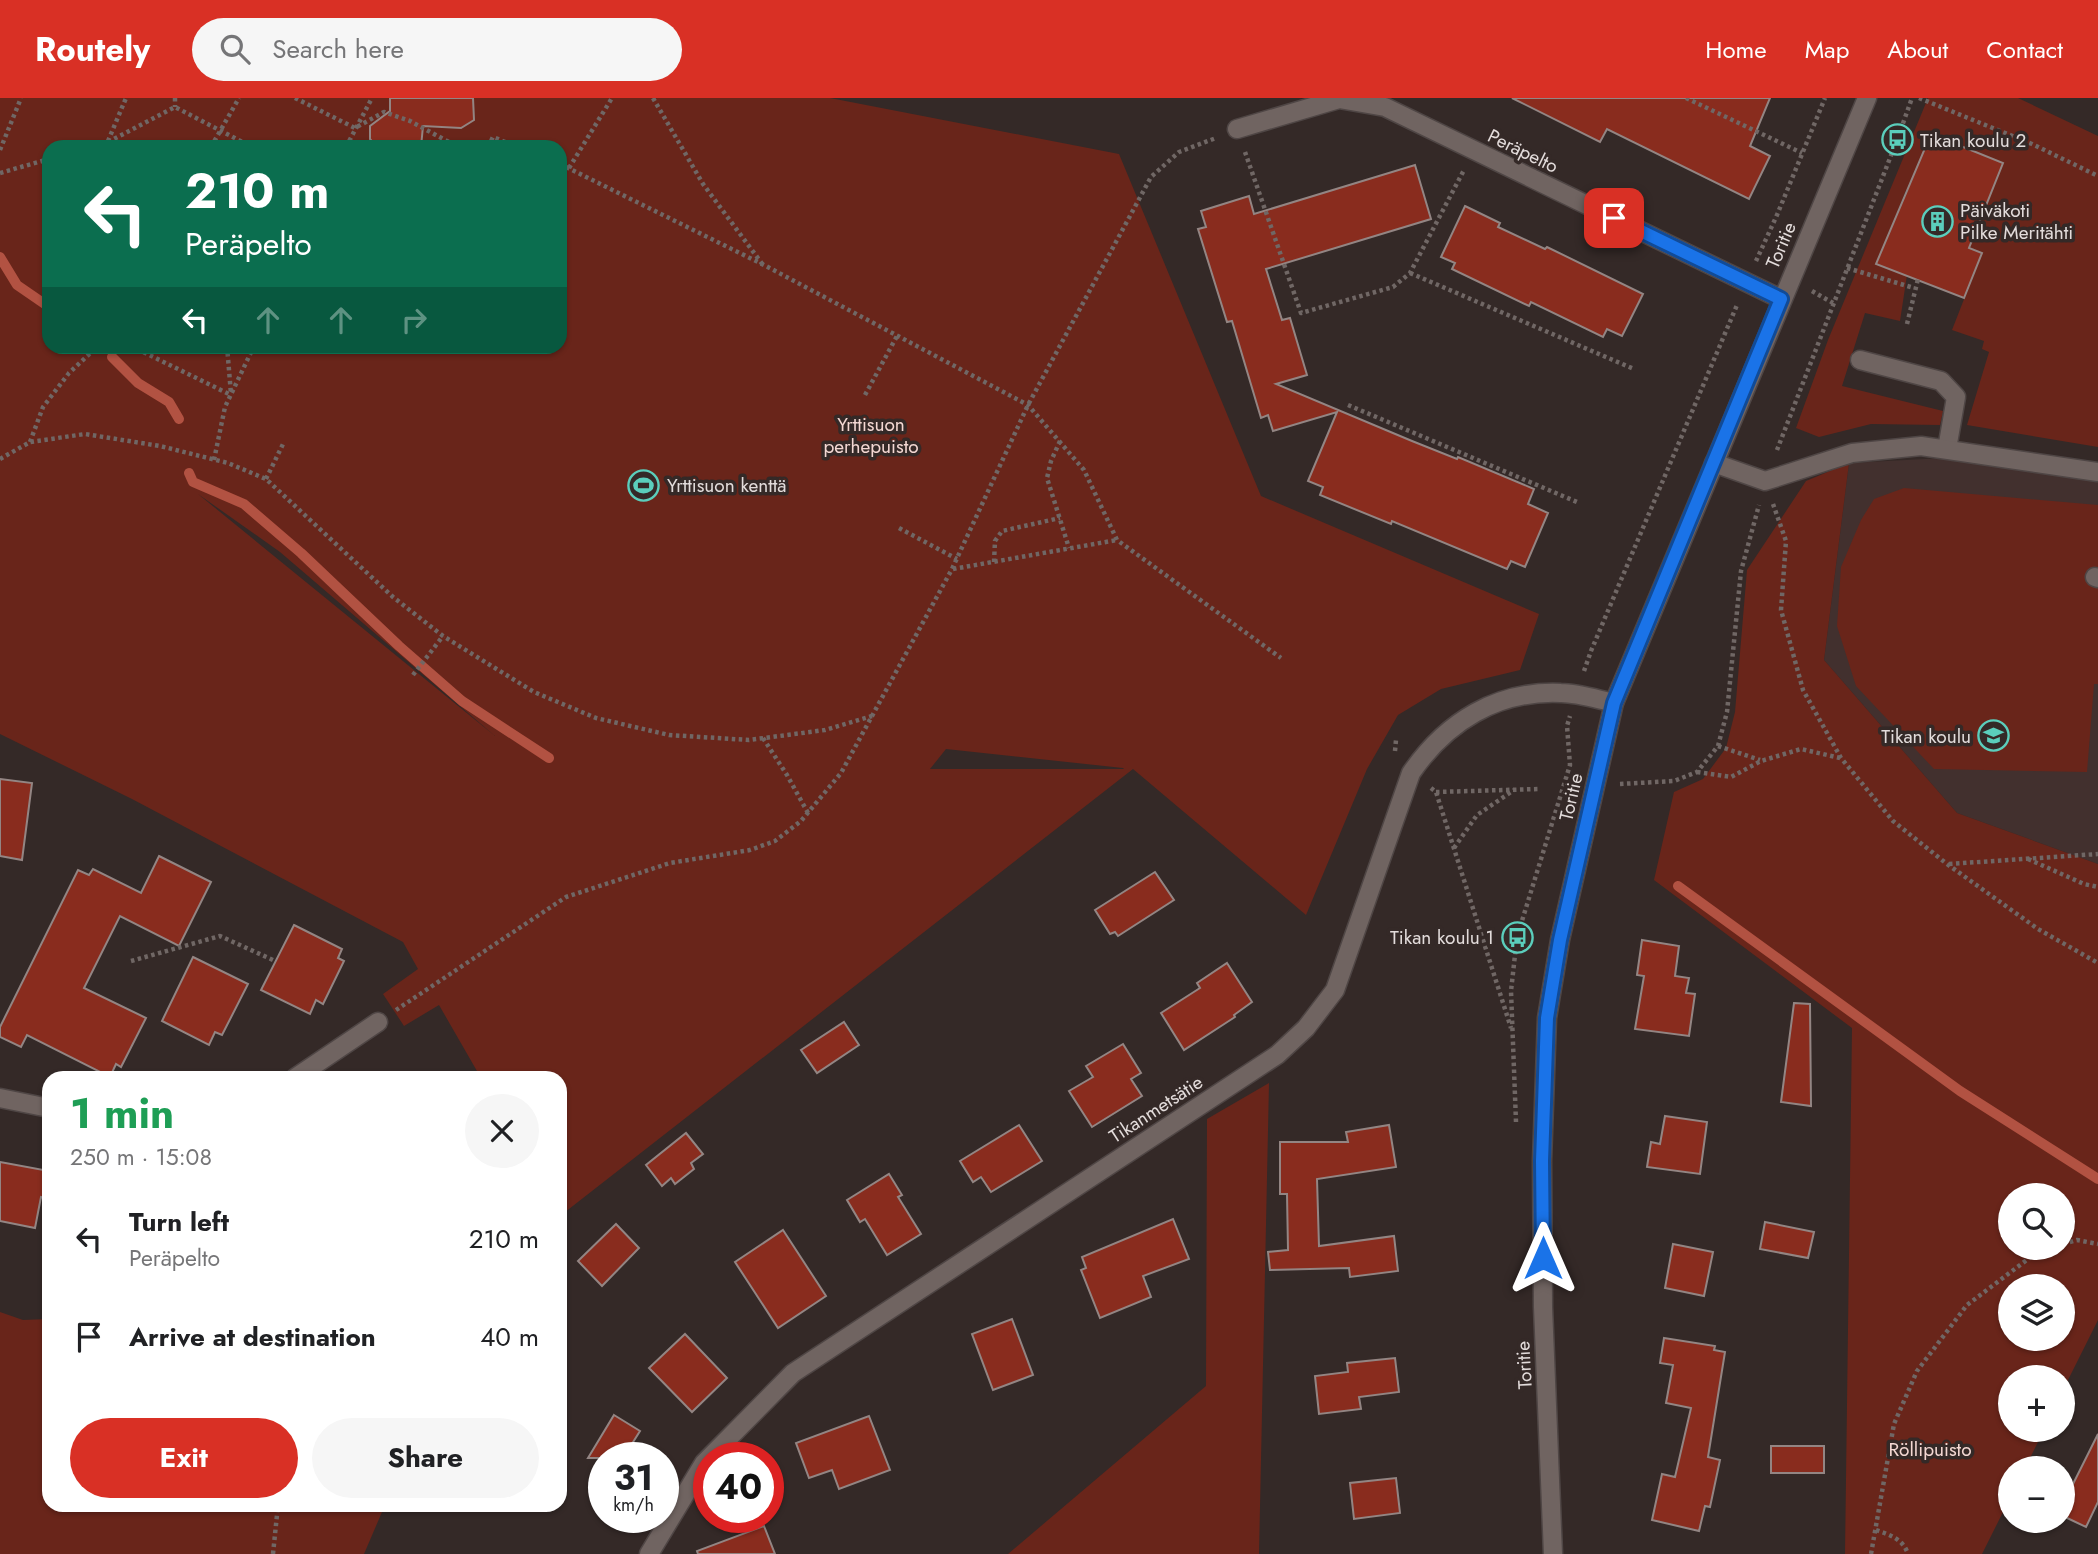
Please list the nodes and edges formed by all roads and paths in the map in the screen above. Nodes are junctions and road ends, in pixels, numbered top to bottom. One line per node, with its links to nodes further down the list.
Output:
1 (21, 98): 24 (path)
2 (126, 98): 18 (path)
3 (174, 98): 14 (path)
4 (239, 98): 17 (path)
5 (295, 98): 15 (path)
6 (372, 98): 15 (path)
7 (612, 98): 28 (path)
8 (653, 98): 31 (path)
9 (1686, 98): 13 (path)
10 (1825, 98): 26 (path)
11 (1867, 98): 37 (street, Toritie)
12 (1919, 98): 30 (path)
13 (1698, 101): 26 (path)
14 (175, 107): 17 (path); 19 (path)
15 (355, 128): 22 (path); 23 (path)
16 (1237, 129): 25 (street, Peräpelto); 33 (path); 48 (path)
17 (221, 130): 20 (path); 21 (path)
18 (109, 140)
19 (112, 140)
20 (215, 140)
21 (239, 140)
22 (349, 140)
23 (445, 140)
24 (0, 150)
25 (1474, 150): 33 (path); 35 (street, Peräpelto)
26 (1802, 153): 35 (path)
27 (42, 161): 29 (path)
28 (569, 168): 31 (path)
29 (0, 173)
30 (2098, 176)
31 (764, 265): 39 (path)
32 (1847, 268): 36 (path)
33 (1410, 273): 45 (path)
34 (1917, 279): 36 (path)
35 (1746, 282): 37 (street, Peräpelto); 71 (path)
36 (1914, 288): 38 (path)
37 (1781, 299): 56 (street, Toritie)
38 (1907, 324)
39 (897, 336): 47 (path); 48 (path)
40 (89, 354): 51 (path)
41 (147, 354): 46 (path)
42 (228, 354): 46 (path)
43 (250, 354): 46 (path)
44 (1860, 360): 53 (street)
45 (1634, 369)
46 (232, 395): 55 (path)
47 (865, 395)
48 (1028, 405): 50 (path); 65 (path)
49 (1348, 405): 60 (path)
50 (1060, 441): 61 (path); 63 (path)
51 (30, 442): 54 (path); 55 (path)
52 (284, 442): 58 (path)
53 (1947, 449): 57 (street); 59 (street)
54 (0, 459)
55 (214, 460): 58 (path)
56 (1714, 463): 59 (street); 72 (street, Toritie)
57 (2098, 472)
58 (266, 479): 68 (path)
59 (1765, 481): 77 (path)
60 (1577, 502)
61 (1060, 518): 64 (path); 66 (path)
62 (899, 528): 65 (path)
63 (1117, 540): 64 (path); 69 (path)
64 (1069, 548): 66 (path)
65 (957, 559): 67 (path)
66 (994, 562): 67 (path)
67 (952, 569): 73 (path)
68 (443, 636): 70 (path); 74 (path)
69 (1281, 658)
70 (413, 675)
71 (1577, 695): 72 (street, Tikanmetsätie); 80 (street, Tikanmetsätie); 85 (path)
72 (1614, 703): 104 (street, Toritie)
73 (872, 716): 74 (path); 84 (path)
74 (763, 738): 84 (path)
75 (1396, 740): 80 (path)
76 (1718, 746): 78 (path)
77 (1841, 758): 78 (path); 88 (path)
78 (1760, 761): 79 (path)
79 (1697, 772)
80 (1411, 773): 83 (path); 103 (street, Tikanmetsätie)
81 (1515, 789): 82 (path); 83 (path); 85 (path)
82 (1539, 789)
83 (1436, 792): 85 (path)
84 (808, 813): 93 (path)
85 (1453, 849)
86 (2098, 854): 87 (path)
87 (2027, 859): 88 (path); 89 (path)
88 (1947, 864): 92 (path)
89 (2098, 887)
90 (273, 960): 91 (path)
91 (131, 961)
92 (2098, 963)
93 (378, 1022): 94 (street)
94 (306, 1071)
95 (0, 1098): 96 (street)
96 (42, 1107)
97 (2075, 1241): 98 (path)
98 (2098, 1244)
99 (2027, 1260): 101 (path)
100 (277, 1512): 102 (path)
101 (1876, 1530): 105 (path); 106 (path)
102 (273, 1554)
103 (649, 1554)
104 (1553, 1554)
105 (1871, 1554)
106 (1908, 1554)

